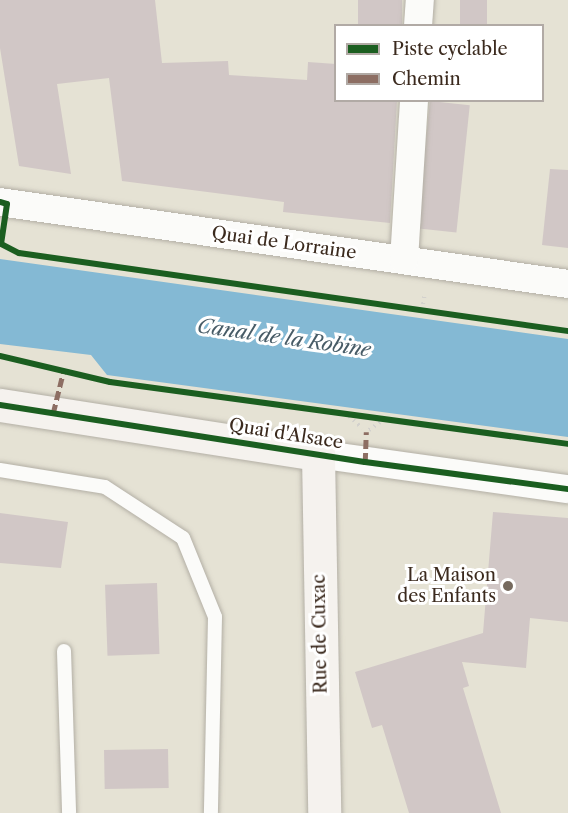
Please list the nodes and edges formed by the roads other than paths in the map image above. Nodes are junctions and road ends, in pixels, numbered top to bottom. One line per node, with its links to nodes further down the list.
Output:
1 (420, 0): 2 (street)
2 (418, 24)
3 (414, 102): 5 (street)
4 (0, 202): 5 (street, Quai de Lorraine)
5 (404, 260): 6 (street, Quai de Lorraine)
6 (568, 284)
7 (0, 405): 8 (street, Quai d'Alsace)
8 (318, 454): 10 (street, Quai d'Alsace); 14 (street, Rue de Cuxac)
9 (0, 470): 13 (lane)
10 (568, 489)
11 (64, 651): 12 (lane)
12 (69, 813)
13 (211, 813)
14 (324, 813)

